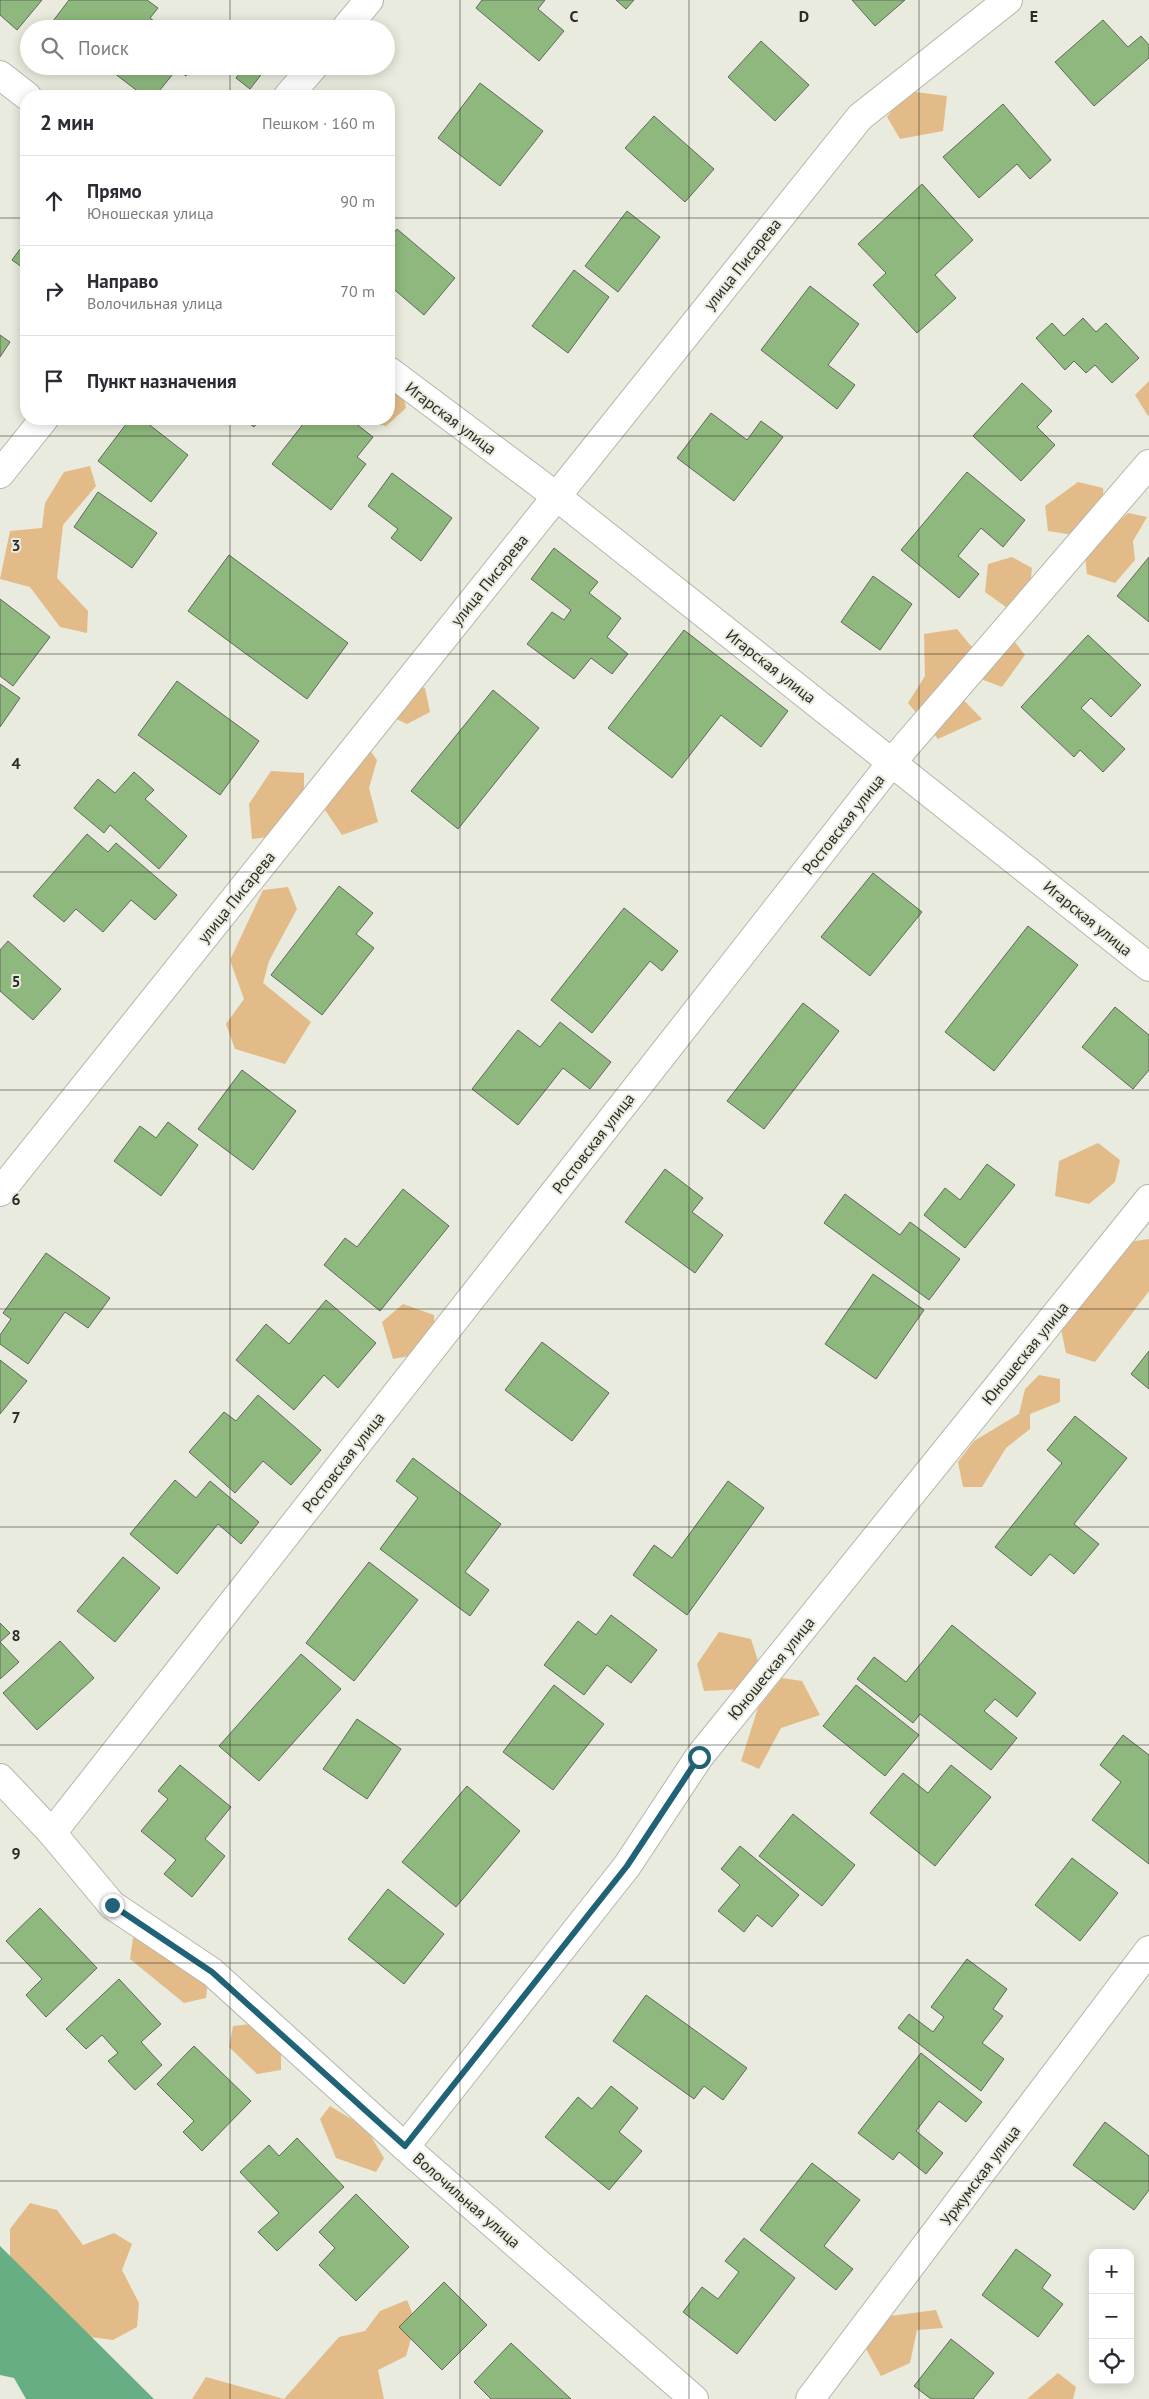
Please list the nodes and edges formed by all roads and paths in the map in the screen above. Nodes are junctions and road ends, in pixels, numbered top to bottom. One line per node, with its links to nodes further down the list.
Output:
1 (369, 0): 3 (street)
2 (1008, 0): 12 (street, улица Писарева)
3 (352, 20)
4 (306, 75): 6 (street)
5 (0, 76): 7 (street)
6 (293, 90)
7 (20, 91)
8 (395, 375): 12 (street, Игарская улица)
9 (39, 425): 11 (street)
10 (1149, 464): 13 (street, Ростовская улица)
11 (0, 474)
12 (556, 496): 13 (street, Игарская улица); 15 (street, улица Писарева)
13 (892, 762): 14 (street, Игарская улица); 18 (street, Ростовская улица)
14 (1149, 967)
15 (0, 1192)
16 (1149, 1199): 20 (street, Юношеская улица)
17 (0, 1778): 18 (street, Волочильная улица)
18 (52, 1833): 20 (street, Волочильная улица)
19 (1149, 1950): 22 (street, Уржумская улица)
20 (405, 2146): 21 (street, Волочильная улица)
21 (694, 2399)
22 (810, 2399)

